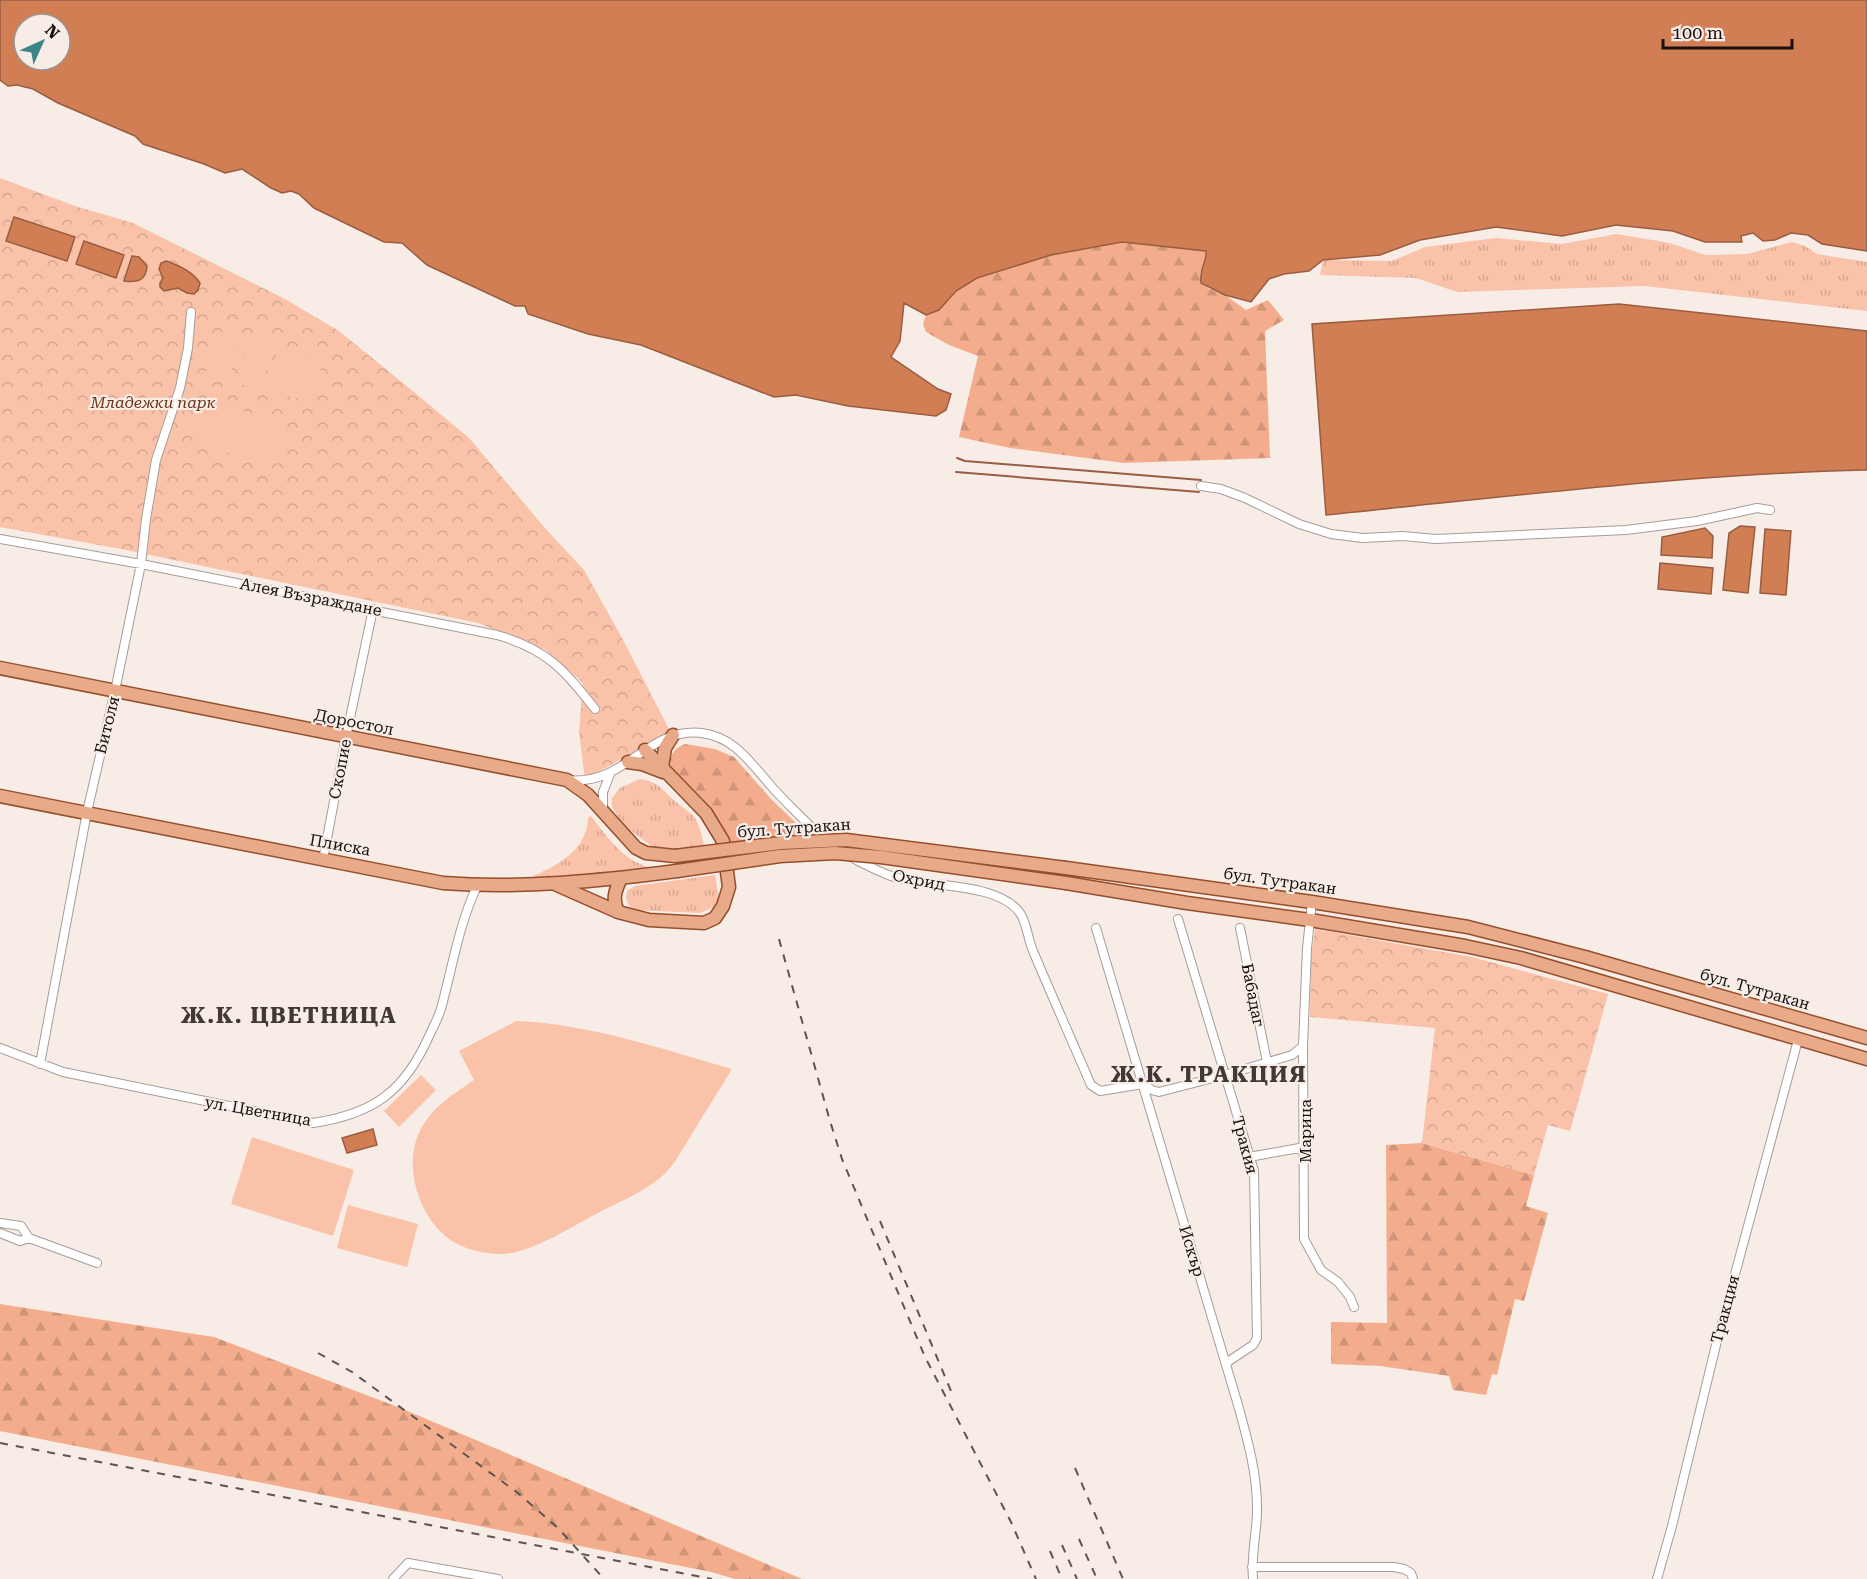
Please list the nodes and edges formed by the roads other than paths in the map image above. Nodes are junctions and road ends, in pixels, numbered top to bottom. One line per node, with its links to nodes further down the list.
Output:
1 (191, 312): 5 (street, Битоля)
2 (1201, 486): 3 (street)
3 (1770, 510)
4 (0, 539): 5 (street, Алея Възраждане)
5 (141, 564): 6 (street, Алея Възраждане); 8 (street, Битоля)
6 (373, 609): 9 (street, Алея Възраждане); 11 (street, Скопие)
7 (0, 668): 8 (main road, Доростол)
8 (115, 691): 11 (main road, Доростол); 18 (street, Битоля)
9 (595, 709)
10 (673, 735): 12 (street, Охрид); 14 (main road); 43 (street, Охрид)
11 (346, 737): 16 (main road, Доростол); 21 (street, Скопие)
12 (645, 750): 13 (street, Охрид); 14 (main road)
13 (628, 762): 14 (main road); 15 (street, Охрид)
14 (665, 771): 27 (main road)
15 (610, 774): 16 (street); 19 (street)
16 (567, 780): 19 (main road, Доростол)
17 (0, 796): 18 (main road, Плиска)
18 (87, 812): 21 (main road, Плиска); 41 (street, Битоля)
19 (604, 814): 20 (main road, Доростол)
20 (675, 856): 26 (main road, бул. Тутракан, bridge)
21 (323, 860): 25 (main road, Плиска)
22 (676, 871): 23 (main road, Плиска); 29 (main road, бул. Тутракан, bridge)
23 (621, 878): 24 (main road, Плиска); 27 (main road)
24 (556, 884): 25 (main road, Плиска); 27 (main road)
25 (477, 886): 41 (street, ул. Цветница)
26 (1312, 902): 29 (street, Марица); 32 (main road, бул. Тутракан)
27 (618, 912)
28 (1178, 919): 42 (street, Тракия)
29 (1310, 920): 35 (main road, бул. Тутракан); 37 (street, Марица)
30 (1096, 928): 43 (street, Искър)
31 (1240, 928): 40 (street, Бабадаг)
32 (1804, 1021): 33 (main road, бул. Тутракан); 35 (main road)
33 (1819, 1025): 34 (main road, бул. Тутракан); 36 (main road)
34 (1867, 1038)
35 (1798, 1040): 36 (main road, бул. Тутракан); 57 (street, Тракция)
36 (1814, 1044): 39 (main road, бул. Тутракан)
37 (1303, 1047): 40 (street); 44 (street, Марица)
38 (0, 1048): 41 (street, ул. Цветница)
39 (1867, 1059)
40 (1267, 1062): 42 (street)
41 (40, 1064)
42 (1225, 1075): 43 (street); 45 (street, Тракия)
43 (1143, 1084): 51 (street, Искър)
44 (1305, 1147): 45 (street); 50 (street, Марица)
45 (1250, 1158): 51 (street, Тракия)
46 (0, 1223): 48 (street)
47 (0, 1233): 48 (street)
48 (29, 1238): 49 (street)
49 (98, 1263)
50 (1354, 1307)
51 (1226, 1363): 52 (street, Искър)
52 (1252, 1567): 55 (street, Искър); 56 (street)
53 (395, 1576): 54 (street)
54 (498, 1579)
55 (1253, 1579)
56 (1413, 1579)
57 (1657, 1579)

